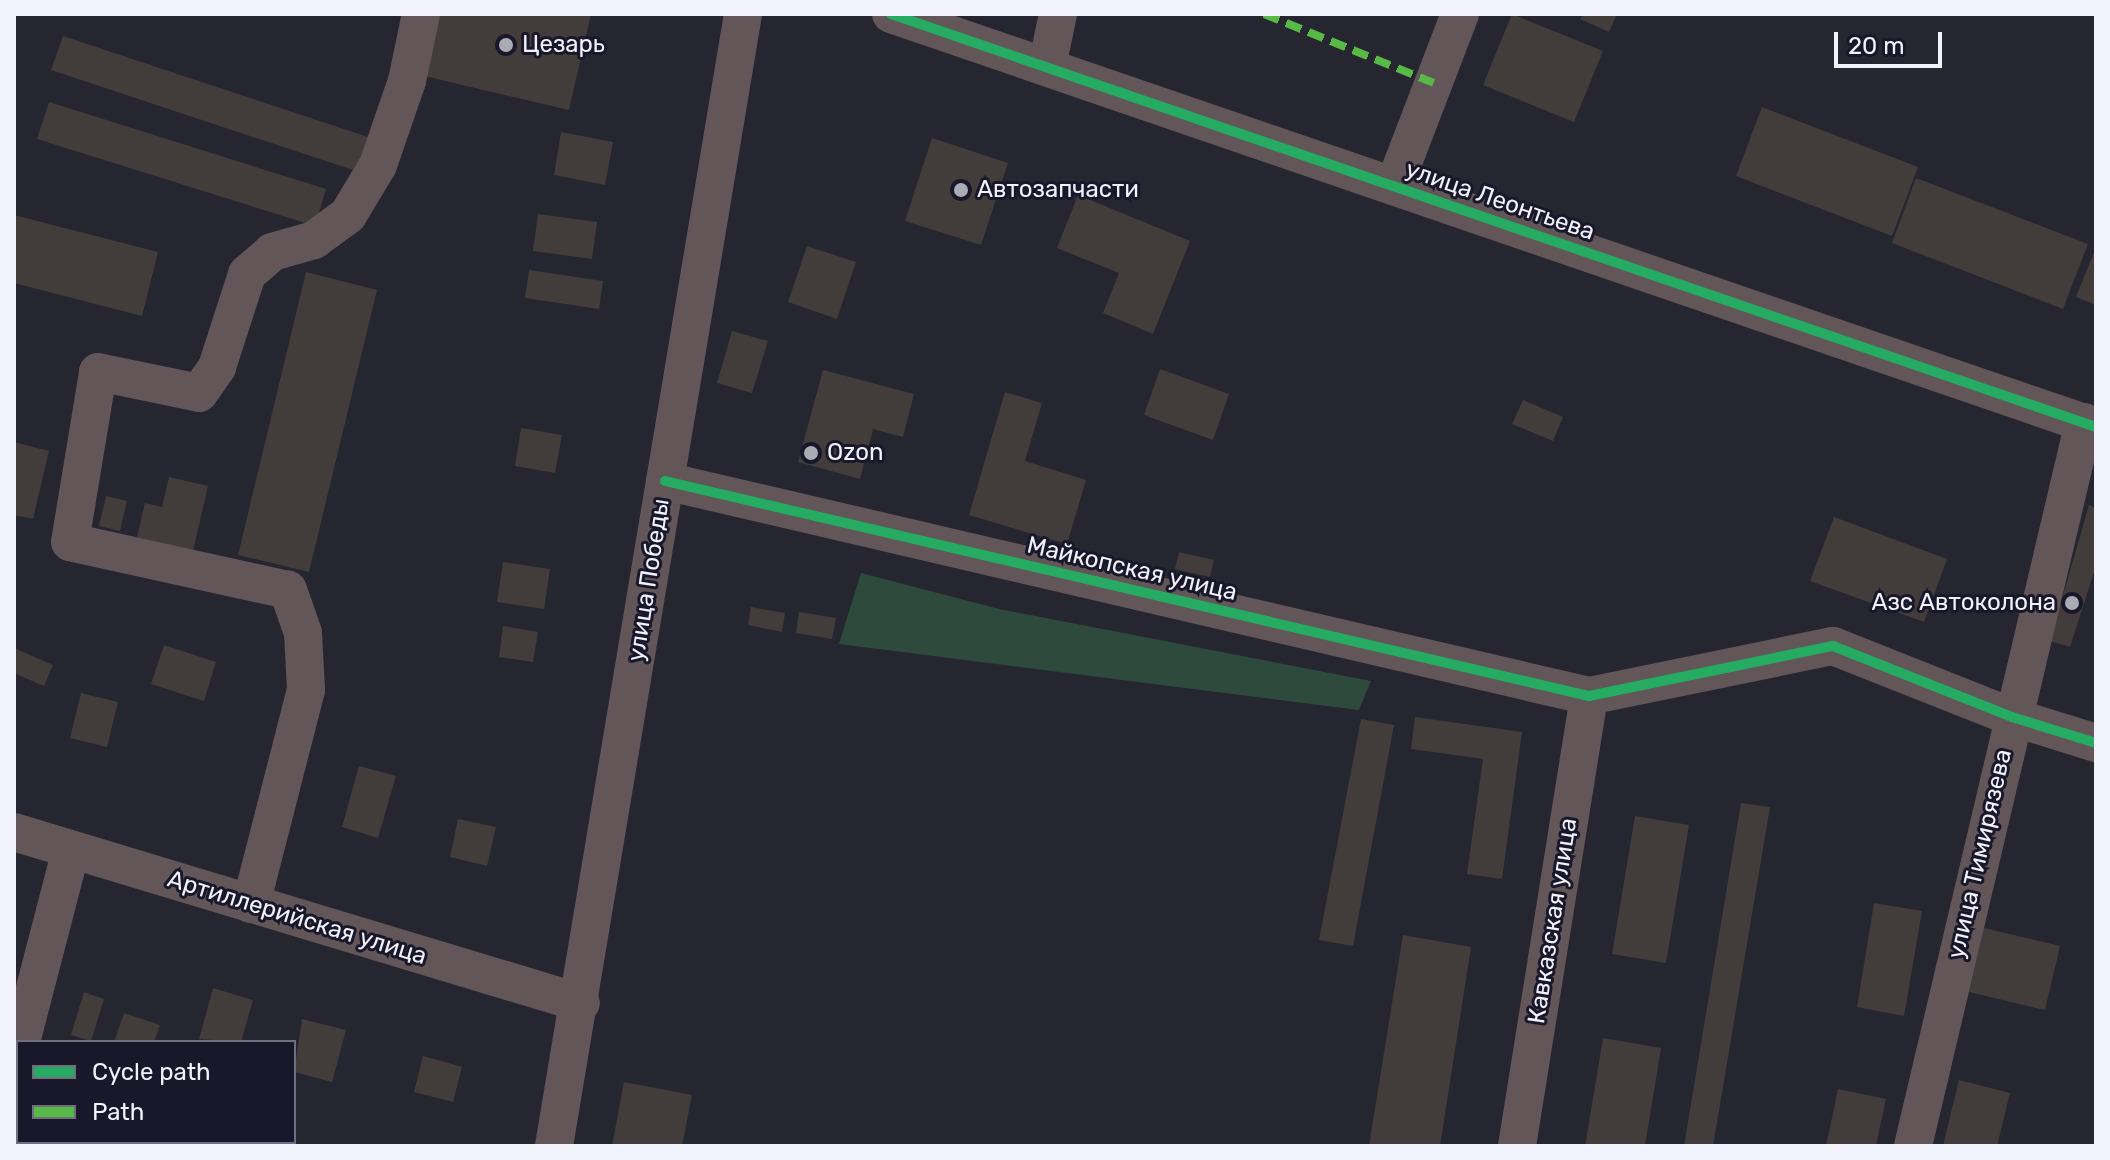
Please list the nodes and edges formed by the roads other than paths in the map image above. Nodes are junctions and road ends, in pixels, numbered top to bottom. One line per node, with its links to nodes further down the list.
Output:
1 (421, 14): 15 (street)
2 (743, 14): 9 (street, улица Победы)
3 (891, 14): 6 (street, улица Леонтьева)
4 (1058, 14): 6 (street)
5 (1460, 14): 7 (street)
6 (1047, 67): 7 (street, улица Леонтьева)
7 (1394, 186): 8 (street, улица Леонтьева)
8 (2090, 424): 11 (street, улица Тимирязева)
9 (665, 481): 10 (street, Майкопская улица); 16 (street, улица Победы)
10 (1589, 696): 11 (street); 19 (street, Кавказская улица)
11 (2012, 717): 12 (street); 20 (street, улица Тимирязева)
12 (2096, 743)
13 (14, 832): 14 (street, Артиллерийская улица)
14 (71, 850): 15 (street, Артиллерийская улица); 17 (street)
15 (251, 904): 16 (street, Артиллерийская улица)
16 (581, 1003): 18 (street, улица Победы)
17 (22, 1040)
18 (554, 1146)
19 (1517, 1146)
20 (1913, 1146)

